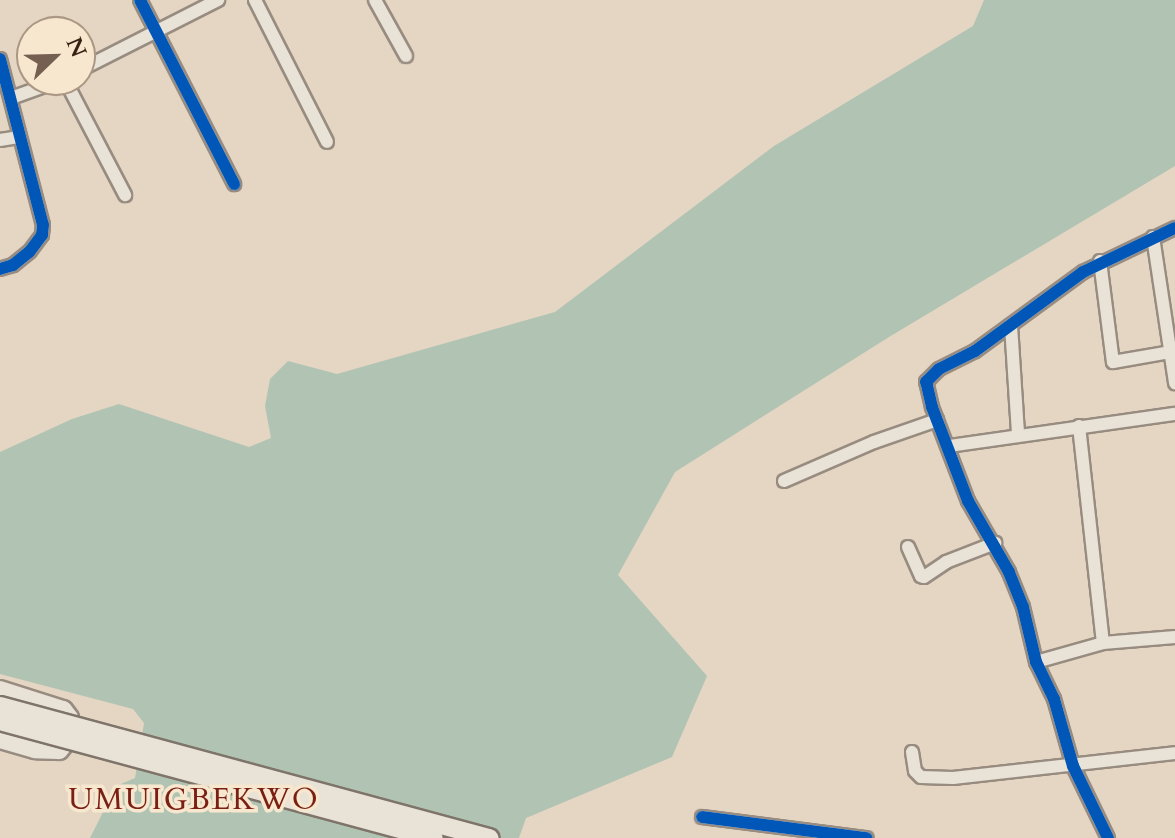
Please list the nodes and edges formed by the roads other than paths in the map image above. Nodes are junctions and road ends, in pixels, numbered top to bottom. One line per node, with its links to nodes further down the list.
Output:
1 (140, 0): 5 (street)
2 (218, 0): 5 (street)
3 (255, 0): 14 (street)
4 (375, 0): 6 (street)
5 (153, 31): 8 (street); 15 (street)
6 (406, 56)
7 (0, 59): 11 (street)
8 (96, 61)
9 (17, 96): 11 (street)
10 (72, 96): 16 (street)
11 (11, 98): 12 (street)
12 (20, 137): 13 (street); 20 (street)
13 (0, 140)
14 (327, 142)
15 (234, 184)
16 (125, 195)
17 (1175, 228): 18 (street)
18 (1153, 237): 19 (street); 22 (street)
19 (1100, 261): 21 (street); 22 (street)
20 (0, 269)
21 (1011, 325): 25 (street); 27 (street)
22 (1171, 352): 23 (street)
23 (1175, 383)
24 (1175, 414): 26 (street)
25 (937, 420): 28 (street); 29 (street)
26 (1079, 426): 27 (street); 33 (street)
27 (1018, 434): 28 (street)
28 (949, 446): 30 (street)
29 (784, 481)
30 (995, 543): 31 (street); 34 (street)
31 (908, 547)
32 (1175, 637): 33 (street)
33 (1103, 643): 34 (street)
34 (1036, 662): 41 (street)
35 (0, 690): 38 (main road)
36 (0, 706): 44 (main road, bridge)
37 (0, 721): 43 (main road, bridge)
38 (0, 739)
39 (912, 752): 41 (street)
40 (1175, 753): 41 (street)
41 (1073, 766): 46 (street)
42 (702, 817): 45 (street)
43 (433, 838)
44 (489, 838)
45 (867, 838)
46 (1108, 838)

